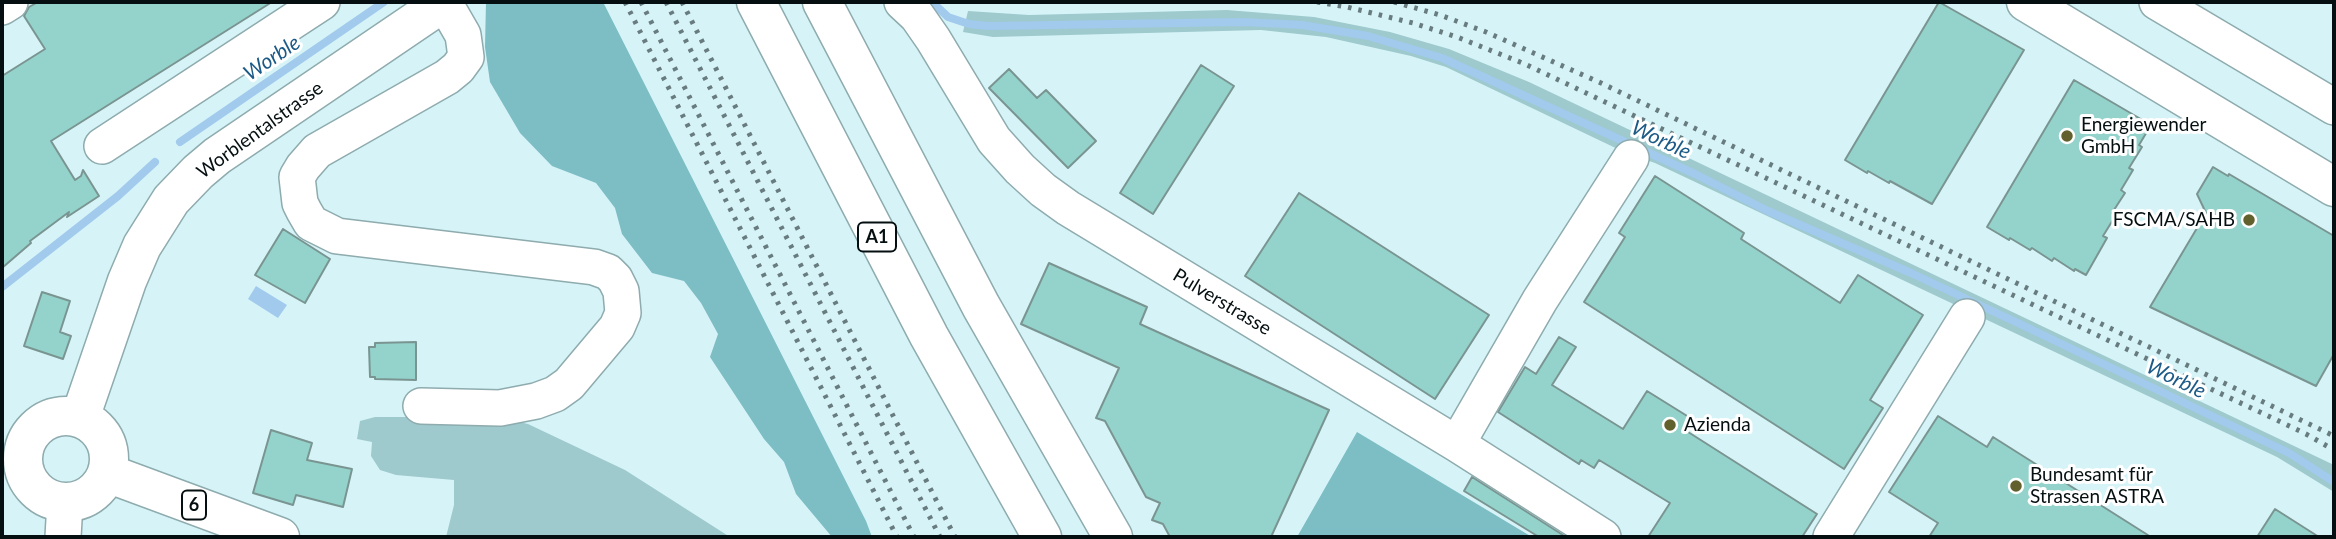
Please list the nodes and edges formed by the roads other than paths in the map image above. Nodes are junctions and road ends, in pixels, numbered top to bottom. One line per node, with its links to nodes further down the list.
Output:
1 (10, 2): 9 (street)
2 (322, 2): 12 (street)
3 (444, 2): 16 (street); 17 (main road, Worblentalstrasse)
4 (755, 2): 24 (main road, A1)
5 (822, 2): 25 (main road)
6 (902, 2): 19 (street, Pulverstrasse)
7 (2026, 2): 14 (main road)
8 (2157, 2): 10 (street)
9 (2, 7)
10 (2199, 12): 11 (street)
11 (2334, 107)
12 (103, 146)
13 (1631, 158): 19 (street)
14 (2334, 187)
15 (1967, 317): 22 (street)
16 (421, 406)
17 (80, 418): 18 (main road); 20 (main road)
18 (13, 442): 21 (main road)
19 (1457, 444): 26 (street, Pulverstrasse)
20 (107, 473): 21 (main road); 23 (main road, 6)
21 (64, 519)
22 (1840, 523)
23 (280, 537)
24 (1042, 537)
25 (1113, 537)
26 (1603, 537)

